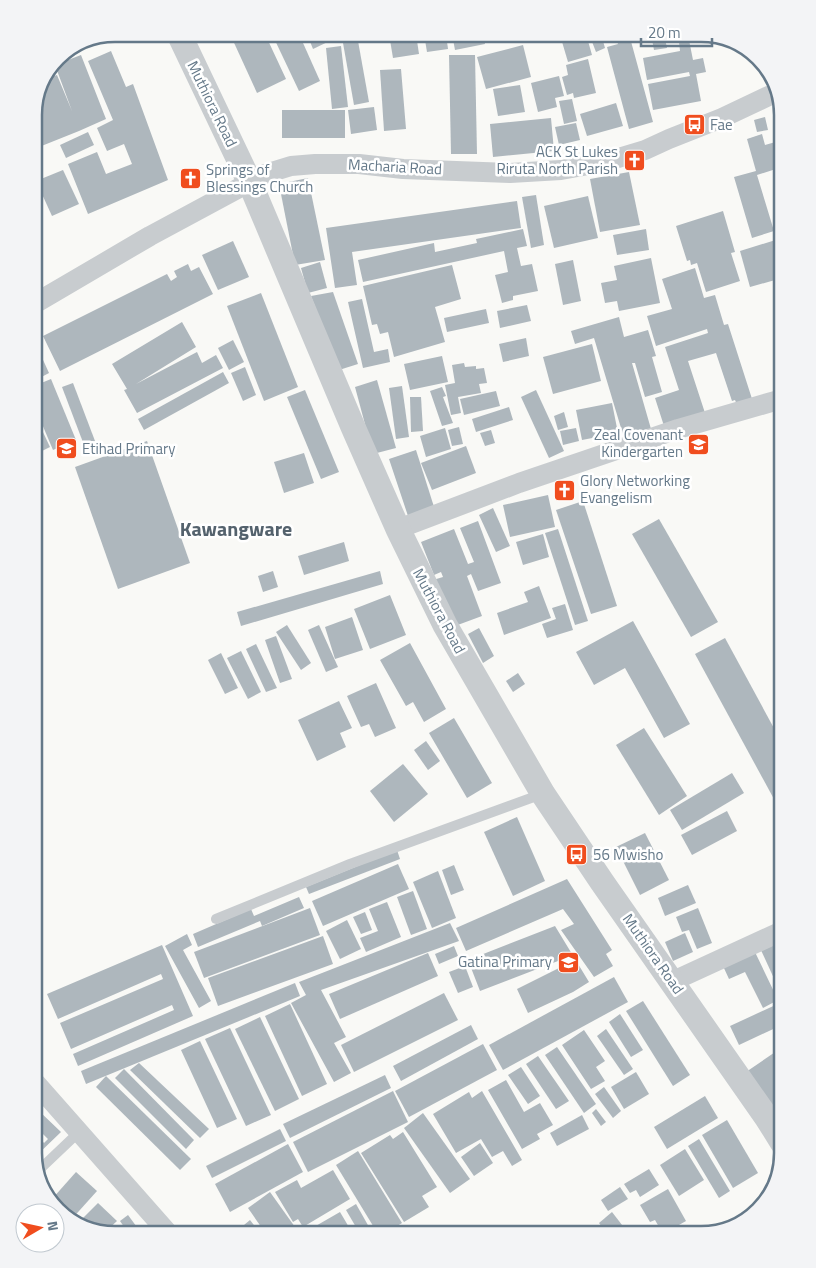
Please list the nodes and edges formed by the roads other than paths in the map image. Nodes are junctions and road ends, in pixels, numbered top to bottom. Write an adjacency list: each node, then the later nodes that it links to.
1 (183, 42): 3 (street, Muthiora Road)
2 (770, 95): 3 (street, Macharia Road)
3 (250, 183): 4 (street, Macharia Road); 6 (street, Muthiora Road)
4 (43, 299)
5 (774, 401): 6 (street)
6 (398, 529): 7 (street, Muthiora Road)
7 (543, 794): 8 (lane); 10 (street, Muthiora Road)
8 (216, 919)
9 (774, 935): 10 (street)
10 (671, 982): 12 (street, Muthiora Road)
11 (42, 1090): 13 (street)
12 (774, 1129)
13 (79, 1132): 14 (lane); 15 (street)
14 (44, 1165)
15 (161, 1225)

